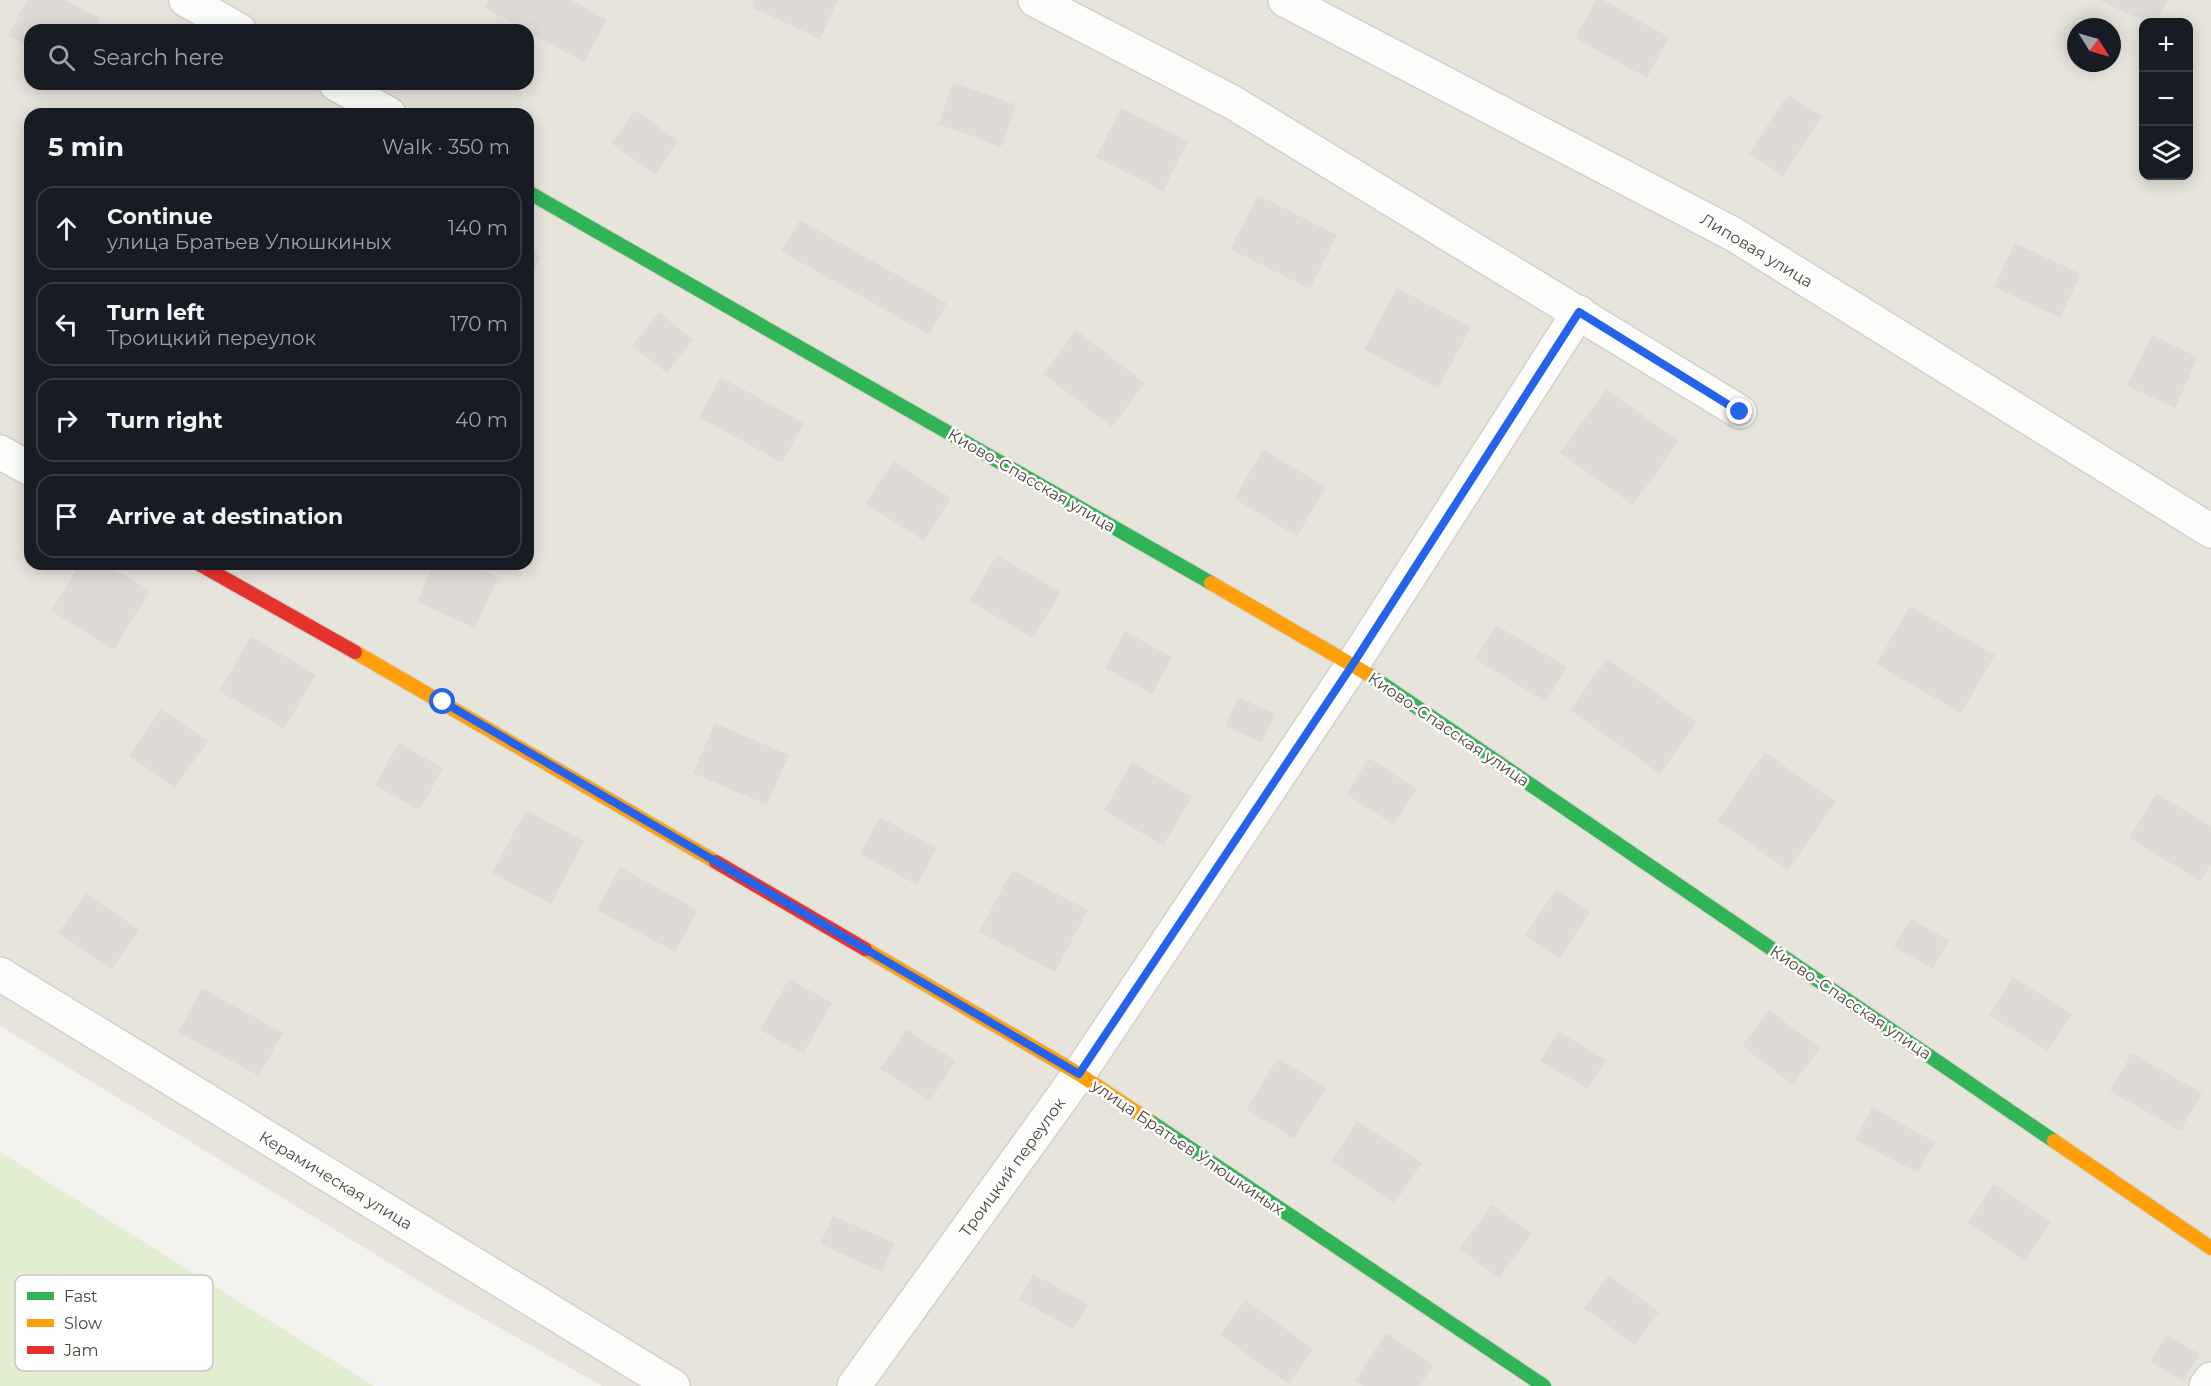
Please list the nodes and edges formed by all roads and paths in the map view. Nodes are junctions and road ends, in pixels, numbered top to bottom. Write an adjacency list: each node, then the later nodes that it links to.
1 (186, 0): 4 (street)
2 (1035, 0): 8 (street)
3 (1285, 0): 12 (street, Липовая улица)
4 (228, 24)
5 (347, 90): 6 (street)
6 (378, 108)
7 (534, 195): 14 (street, Киово-Спасская улица)
8 (1579, 312): 9 (street); 14 (street, Троицкий переулок)
9 (1740, 412)
10 (0, 452): 11 (street)
11 (24, 466)
12 (2211, 531)
13 (210, 570): 16 (street, улица Братьев Улюшкиных)
14 (1353, 664): 16 (street, Троицкий переулок); 17 (street, Киово-Спасская улица)
15 (0, 974): 19 (street, Керамическая улица)
16 (1079, 1074): 20 (street, Троицкий переулок); 21 (street, улица Братьев Улюшкиных)
17 (2211, 1248)
18 (2211, 1379): 22 (street)
19 (673, 1386)
20 (854, 1386)
21 (1544, 1386)
22 (2206, 1386)

